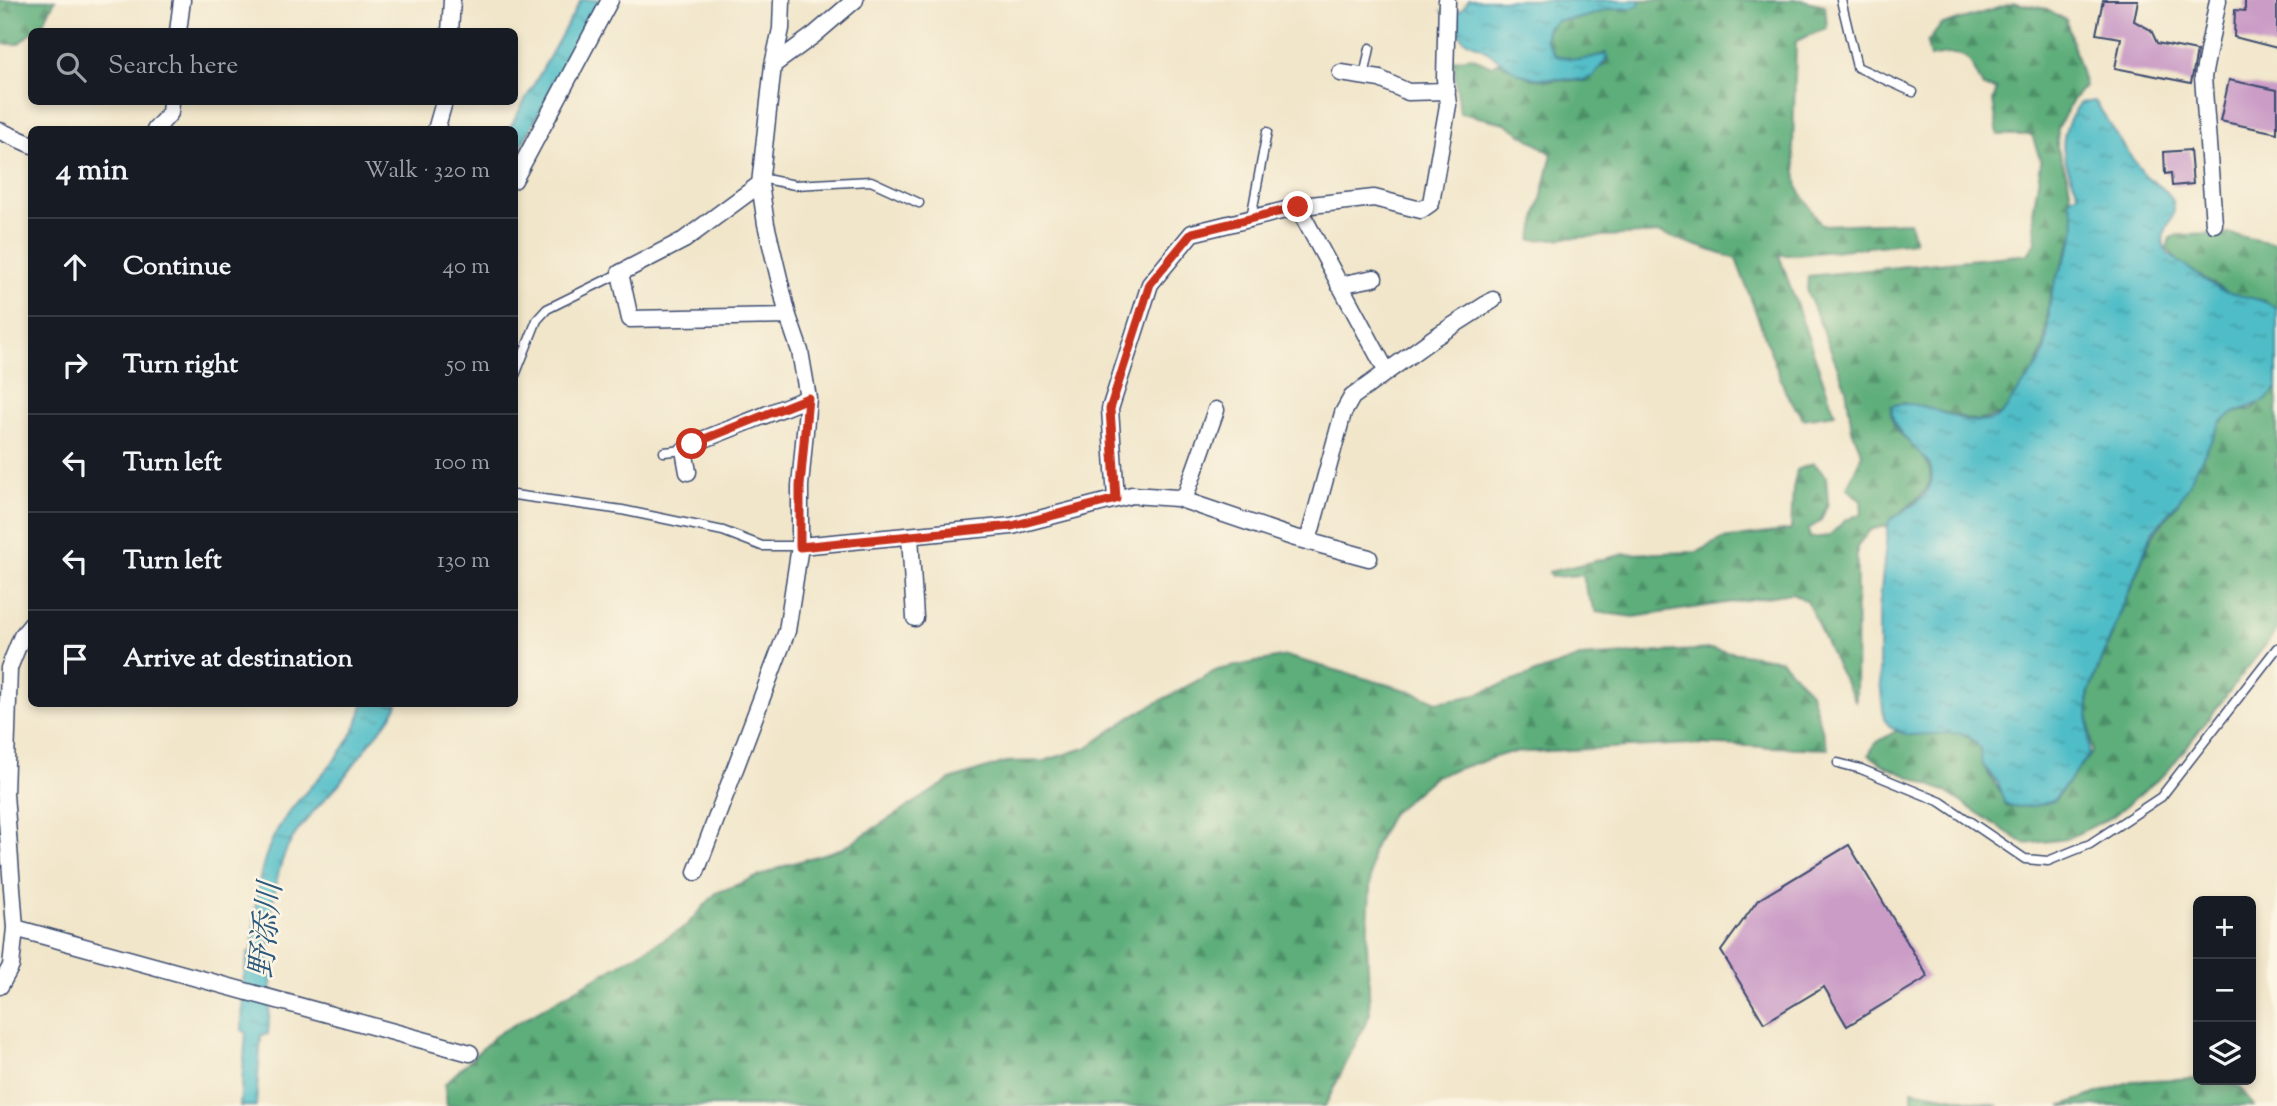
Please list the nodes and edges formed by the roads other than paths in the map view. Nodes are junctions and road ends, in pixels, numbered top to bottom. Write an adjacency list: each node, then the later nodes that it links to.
1 (182, 0): 9 (street)
2 (452, 0): 10 (street)
3 (610, 0): 24 (street)
4 (782, 0): 12 (street)
5 (855, 0): 12 (street)
6 (1447, 0): 15 (street)
7 (1841, 0): 16 (lane)
8 (2218, 0): 29 (street)
9 (178, 28)
10 (450, 28)
11 (1370, 48): 14 (lane)
12 (773, 65): 25 (street)
13 (1341, 73): 14 (street)
14 (1364, 77): 15 (street)
15 (1447, 91): 27 (street)
16 (1913, 92)
17 (171, 105): 19 (street)
18 (443, 105): 20 (street)
19 (159, 126)
20 (437, 126)
21 (0, 131): 23 (street)
22 (1267, 132): 28 (lane)
23 (28, 143)
24 (518, 172)
25 (761, 181): 26 (lane); 30 (street); 34 (street)
26 (919, 203)
27 (1298, 207): 28 (street); 32 (street)
28 (1251, 218): 43 (street)
29 (2214, 224)
30 (620, 273): 34 (street); 35 (lane)
31 (1374, 278): 32 (street)
32 (1339, 285): 36 (street)
33 (1493, 300): 36 (street)
34 (788, 316): 37 (street)
35 (518, 368)
36 (1387, 372): 46 (street)
37 (808, 398): 39 (street); 47 (street)
38 (1216, 410): 44 (street)
39 (684, 450): 40 (lane); 41 (street)
40 (664, 452)
41 (688, 472)
42 (518, 496): 47 (lane)
43 (1116, 499): 44 (street); 45 (street)
44 (1184, 500): 46 (street)
45 (910, 536): 47 (street); 49 (street)
46 (1308, 541): 48 (street)
47 (800, 547): 53 (street)
48 (1369, 558)
49 (915, 618)
50 (28, 629): 54 (street)
51 (2277, 648): 52 (lane)
52 (1838, 764)
53 (696, 872)
54 (15, 928): 55 (street); 56 (street)
55 (0, 986)
56 (470, 1053)

